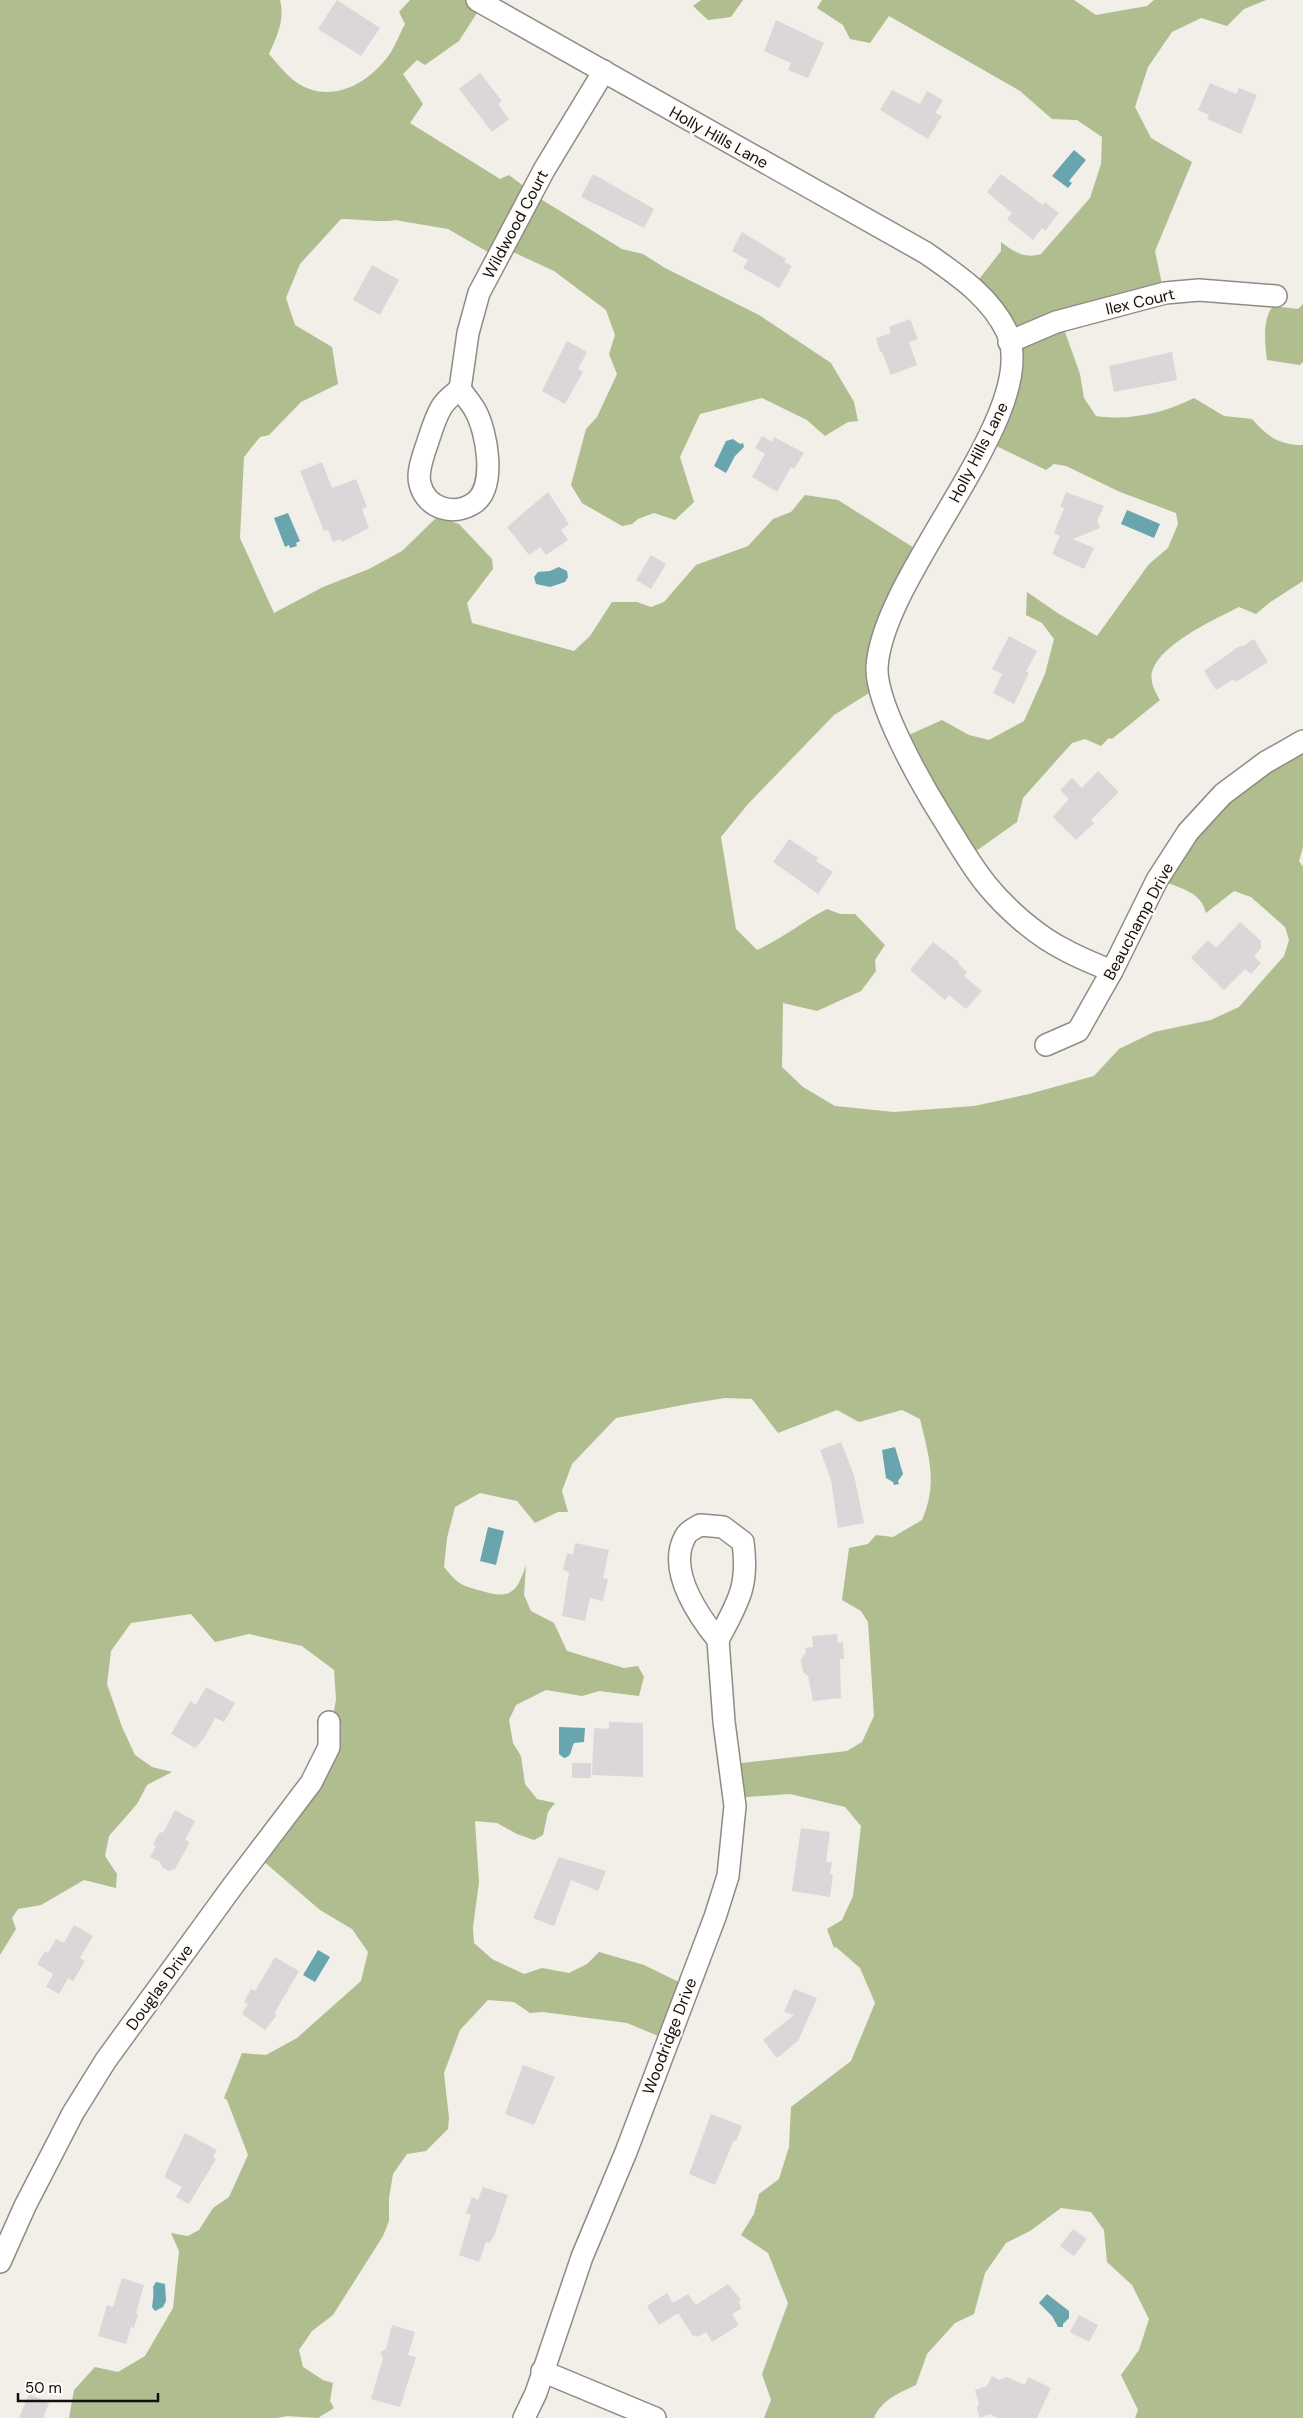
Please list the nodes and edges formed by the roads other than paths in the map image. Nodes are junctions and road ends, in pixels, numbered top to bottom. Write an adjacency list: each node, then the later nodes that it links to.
1 (476, 0): 2 (street, Holly Hills Lane)
2 (604, 71): 4 (street, Holly Hills Lane); 5 (street, Wildwood Court)
3 (1276, 296): 4 (street, Ilex Court)
4 (1009, 342): 7 (street, Holly Hills Lane)
5 (460, 389): 5 (street)
6 (1303, 741): 7 (street, Beauchamp Drive)
7 (1112, 971): 8 (street, Beauchamp Drive)
8 (1046, 1045)
9 (718, 1640): 9 (street); 12 (street, Woodridge Drive)
10 (329, 1722): 11 (street, Douglas Drive)
11 (0, 2262)
12 (542, 2370): 13 (street, Woodridge Drive); 14 (street)
13 (524, 2418)
14 (655, 2418)

